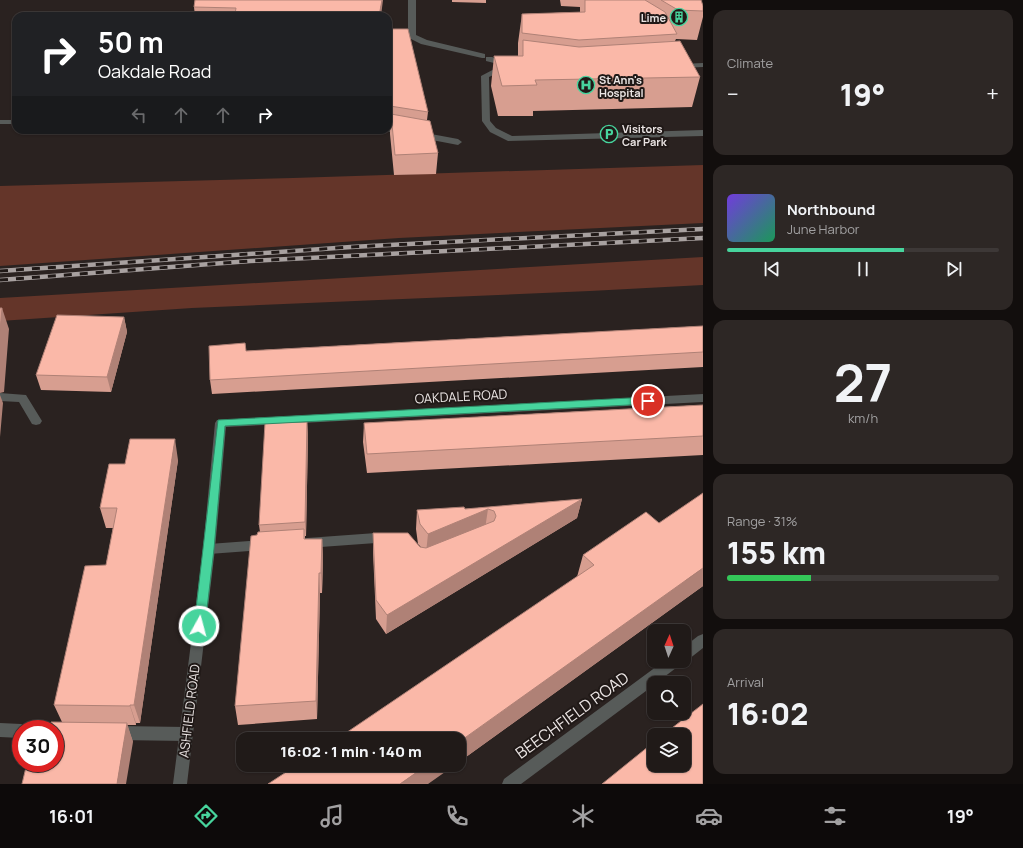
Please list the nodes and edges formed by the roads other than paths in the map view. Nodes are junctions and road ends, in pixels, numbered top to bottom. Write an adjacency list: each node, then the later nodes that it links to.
1 (412, 0): 3 (street)
2 (392, 31): 3 (street)
3 (412, 36): 9 (street)
4 (703, 65): 5 (street)
5 (675, 66)
6 (0, 122): 7 (street)
7 (12, 122)
8 (392, 130): 10 (street)
9 (703, 133)
10 (458, 142)
11 (0, 397): 13 (street)
12 (703, 398): 14 (street, OAKDALE ROAD)
13 (36, 421)
14 (221, 423): 18 (street, ASHFIELD ROAD)
15 (296, 543): 16 (street)
16 (403, 544)
17 (272, 545): 18 (street)
18 (209, 549): 25 (street, ASHFIELD ROAD)
19 (703, 640): 20 (street)
20 (691, 649)
21 (666, 668): 27 (street, BEECHFIELD ROAD)
22 (0, 730): 23 (street)
23 (12, 731)
24 (101, 733): 25 (street)
25 (186, 734): 26 (street, ASHFIELD ROAD)
26 (180, 784)
27 (509, 784)

